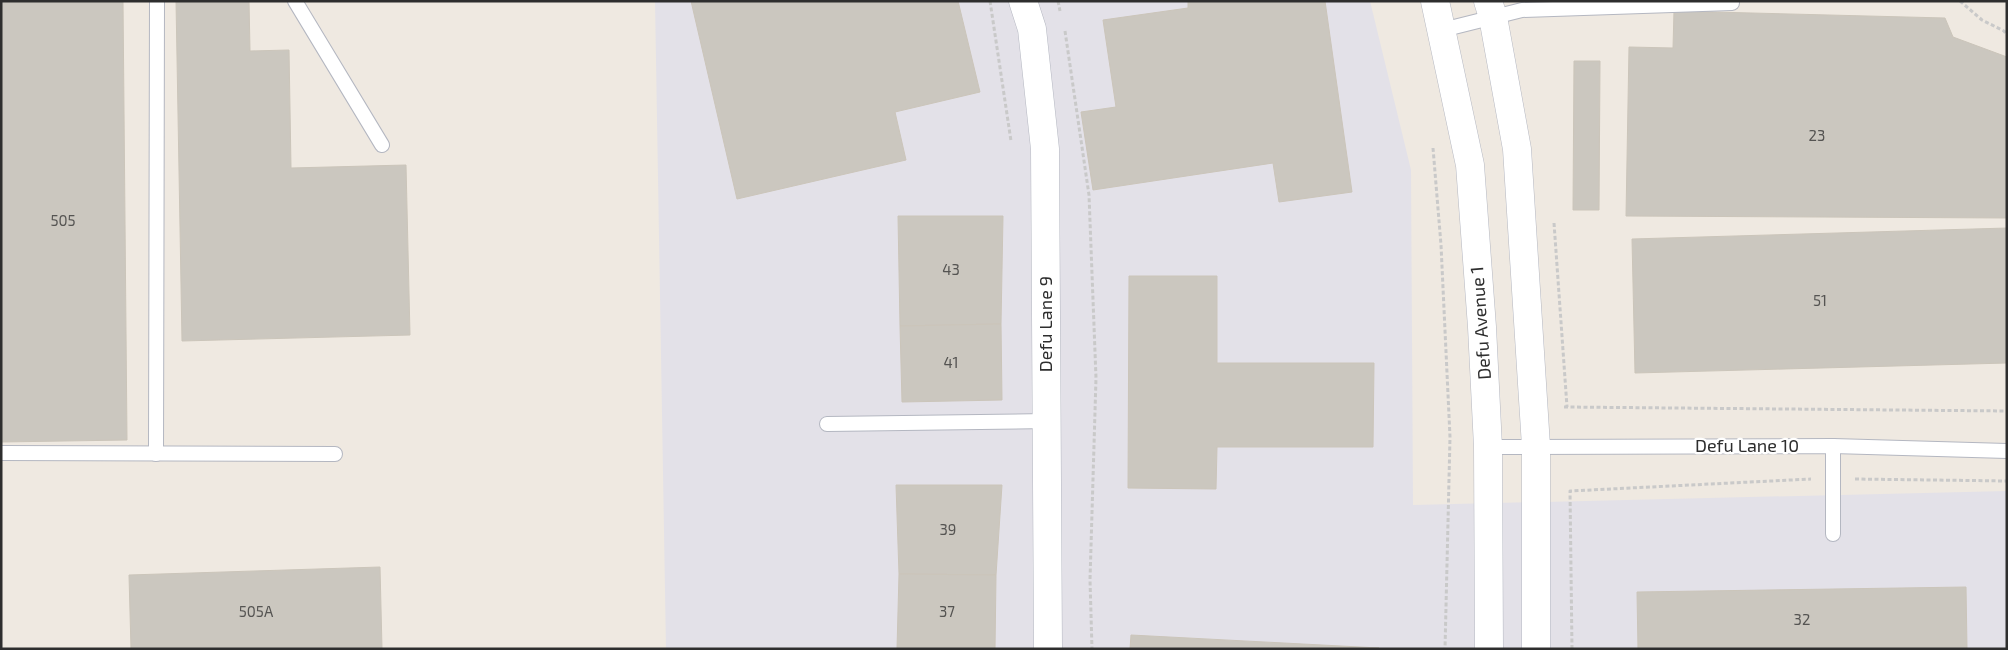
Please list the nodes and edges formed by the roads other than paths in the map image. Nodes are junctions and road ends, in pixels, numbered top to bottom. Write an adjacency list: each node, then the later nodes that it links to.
1 (157, 1): 16 (lane)
2 (295, 1): 8 (lane)
3 (1023, 1): 9 (main road, Defu Lane 9)
4 (1436, 1): 7 (main road, Defu Avenue 1)
5 (1732, 3): 6 (lane)
6 (1490, 9): 7 (lane); 11 (main road)
7 (1442, 30): 13 (main road, Defu Avenue 1)
8 (382, 145)
9 (1047, 421): 10 (lane); 19 (main road, Defu Lane 9)
10 (828, 424)
11 (1536, 446): 12 (lane, Defu Lane 10); 13 (lane, Defu Lane 10); 21 (main road)
12 (1833, 446): 14 (lane, Defu Lane 10); 18 (lane)
13 (1488, 447): 20 (main road, Defu Avenue 1)
14 (2007, 451)
15 (1, 453): 16 (lane)
16 (156, 454): 17 (lane)
17 (335, 454)
18 (1833, 534)
19 (1048, 649)
20 (1489, 649)
21 (1536, 649)

